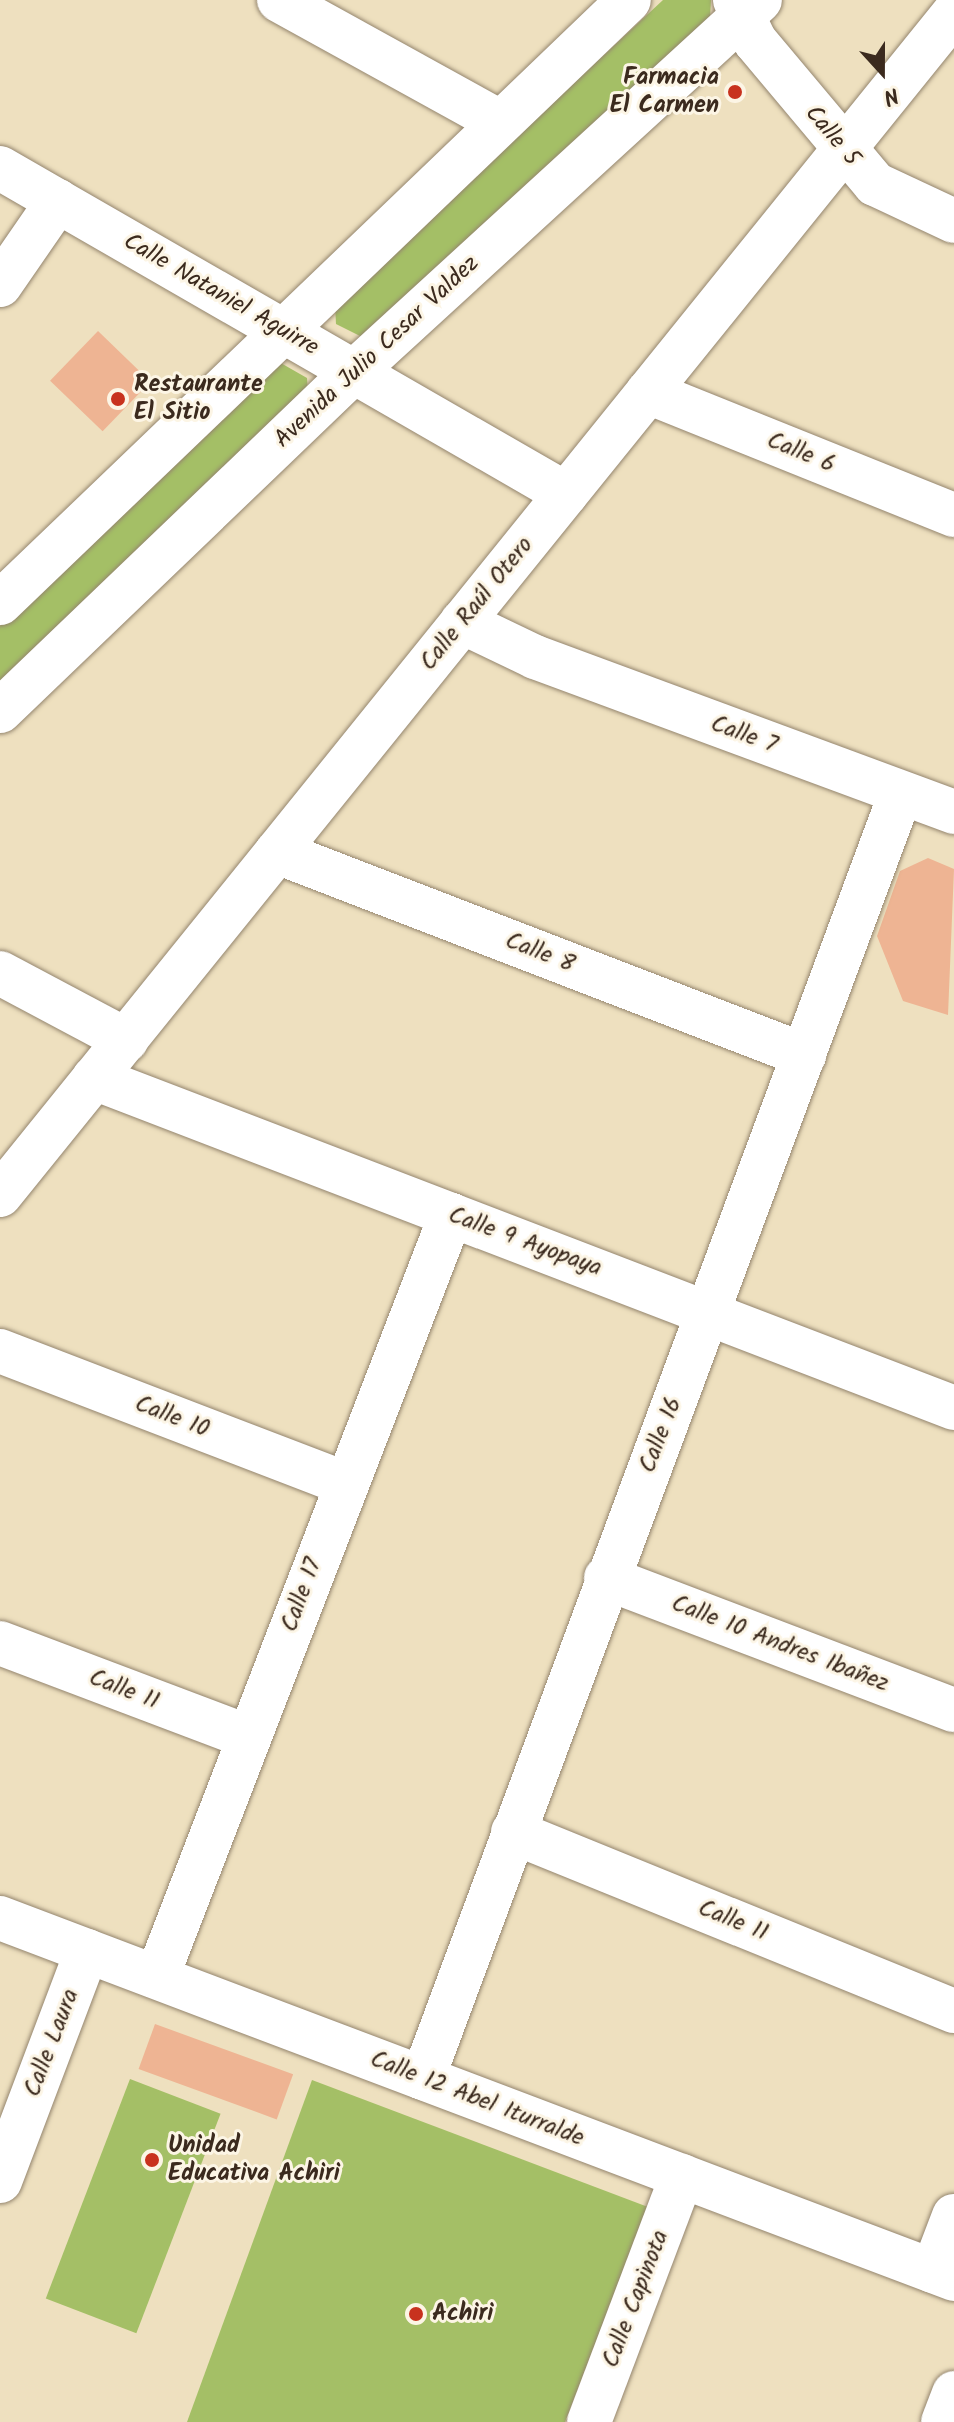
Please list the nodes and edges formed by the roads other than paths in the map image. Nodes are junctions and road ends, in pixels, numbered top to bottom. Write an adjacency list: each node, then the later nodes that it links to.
1 (279, 0): 5 (street)
2 (629, 0): 5 (street)
3 (746, 5): 6 (street, Calle 5); 12 (street, Avenida Julio Cesar Valdez)
4 (954, 13): 6 (street, Calle Raúl Otero)
5 (498, 121): 11 (street)
6 (843, 151): 9 (street, Calle 5); 13 (street, Calle Raúl Otero)
7 (0, 168): 8 (street, Calle Nataniel Aguirre)
8 (58, 201): 10 (street); 11 (street, Calle Nataniel Aguirre)
9 (954, 221)
10 (0, 285)
11 (280, 328): 12 (street, Calle Nataniel Aguirre); 16 (street)
12 (355, 371): 14 (street, Calle Nataniel Aguirre); 18 (street, Avenida Julio Cesar Valdez)
13 (648, 392): 14 (street, Calle Raúl Otero); 15 (street, Calle 6)
14 (566, 494): 17 (street, Calle Raúl Otero)
15 (954, 515)
16 (0, 603)
17 (462, 622): 19 (street, Calle 7); 21 (street, Calle Raúl Otero)
18 (0, 711)
19 (901, 793): 20 (street, Calle 7); 24 (street, Calle 16)
20 (954, 812)
21 (277, 852): 23 (street, Calle Raúl Otero); 24 (street, Calle 8)
22 (0, 973): 23 (street)
23 (126, 1040): 25 (street, Calle Raúl Otero)
24 (804, 1055): 28 (street, Calle 16)
25 (94, 1078): 26 (street, Calle Raúl Otero); 27 (street, Calle 9 Ayopaya)
26 (0, 1195)
27 (451, 1215): 28 (street, Calle 9 Ayopaya); 31 (street, Calle 17)
28 (709, 1310): 30 (street, Calle 9 Ayopaya); 32 (street, Calle 16)
29 (0, 1351): 31 (street, Calle 10)
30 (954, 1408)
31 (344, 1483): 35 (street, Calle 17)
32 (606, 1578): 34 (street, Calle 10 Andres Ibañez); 36 (street, Calle 16)
33 (0, 1643): 35 (street, Calle 11)
34 (954, 1710)
35 (249, 1737): 39 (street, Calle 17)
36 (513, 1832): 40 (street, Calle 11); 41 (street, Calle 16)
37 (0, 1918): 38 (street, Calle 12 Abel Iturralde)
38 (87, 1951): 39 (street, Calle 12 Abel Iturralde); 43 (street, Calle Laura)
39 (157, 1977): 41 (street, Calle 12 Abel Iturralde)
40 (954, 2011)
41 (423, 2078): 42 (street, Calle 12 Abel Iturralde)
42 (682, 2176): 45 (street, Calle 12 Abel Iturralde); 47 (street, Calle Capinota)
43 (0, 2181)
44 (954, 2216): 45 (street)
45 (944, 2275)
46 (954, 2393): 48 (street)
47 (589, 2422)
48 (943, 2422)

